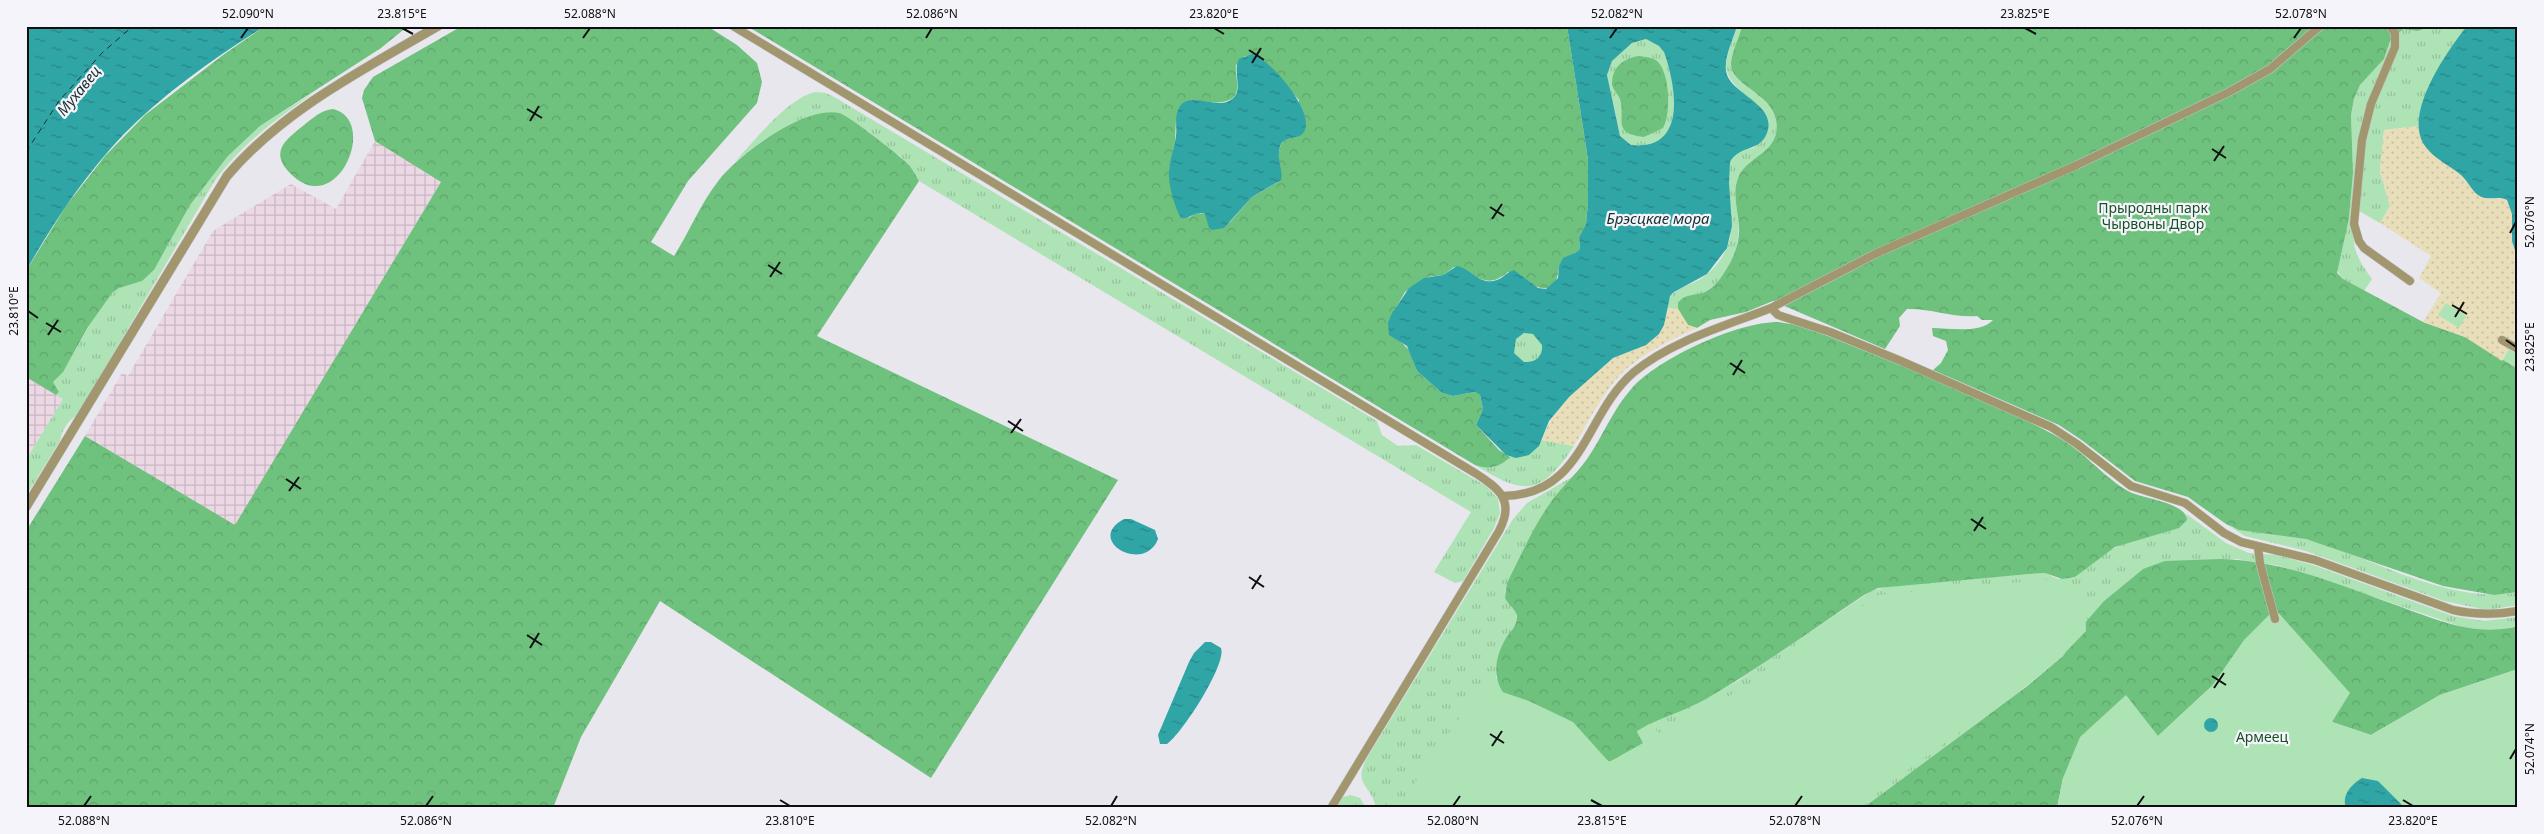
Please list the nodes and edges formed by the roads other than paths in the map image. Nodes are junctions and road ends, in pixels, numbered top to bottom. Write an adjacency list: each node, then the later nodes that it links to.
1 (438, 26): 10 (street)
2 (733, 26): 9 (street)
3 (2320, 26): 6 (street)
4 (2390, 26): 5 (street)
5 (2410, 281)
6 (1771, 308): 9 (street); 11 (street)
7 (2502, 340): 8 (street)
8 (2518, 349)
9 (1503, 496): 14 (street)
10 (26, 506)
11 (2258, 548): 12 (street); 13 (street)
12 (2518, 611)
13 (2275, 619)
14 (1332, 808)

